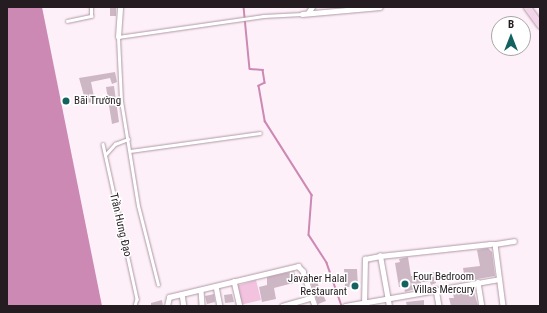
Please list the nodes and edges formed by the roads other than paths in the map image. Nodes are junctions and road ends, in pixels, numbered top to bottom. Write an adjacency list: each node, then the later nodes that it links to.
1 (91, 7): 8 (lane)
2 (120, 7): 10 (street)
3 (312, 7): 7 (street)
4 (380, 7): 7 (street)
5 (527, 7): 9 (main road)
6 (302, 14): 7 (street); 10 (lane)
7 (308, 14)
8 (66, 21)
9 (540, 25)
10 (118, 37): 12 (lane)
11 (260, 133): 14 (lane)
12 (128, 139): 14 (lane); 15 (lane)
13 (103, 144): 15 (lane, Trần Hưng Đạo)
14 (130, 152): 22 (lane)
15 (105, 155): 31 (lane, Trần Hưng Đạo)
16 (514, 241): 17 (street)
17 (495, 244): 18 (street); 19 (street)
18 (380, 256): 28 (street); 30 (street)
19 (499, 279): 21 (street); 44 (street)
20 (234, 281): 23 (street); 27 (street); 36 (street)
21 (478, 282): 25 (street); 43 (street)
22 (158, 285)
23 (216, 286): 24 (street); 35 (street)
24 (200, 290): 26 (street); 34 (street)
25 (436, 290): 28 (street); 42 (street)
26 (182, 294): 32 (street); 33 (street)
27 (310, 298): 29 (street); 39 (street)
28 (387, 298): 30 (street); 41 (street)
29 (304, 300): 37 (street); 38 (street)
30 (364, 304): 40 (street)
31 (135, 306)
32 (167, 306)
33 (184, 306)
34 (202, 306)
35 (220, 306)
36 (240, 306)
37 (282, 306)
38 (306, 306)
39 (315, 306)
40 (345, 306)
41 (389, 306)
42 (439, 306)
43 (482, 306)
44 (503, 306)

